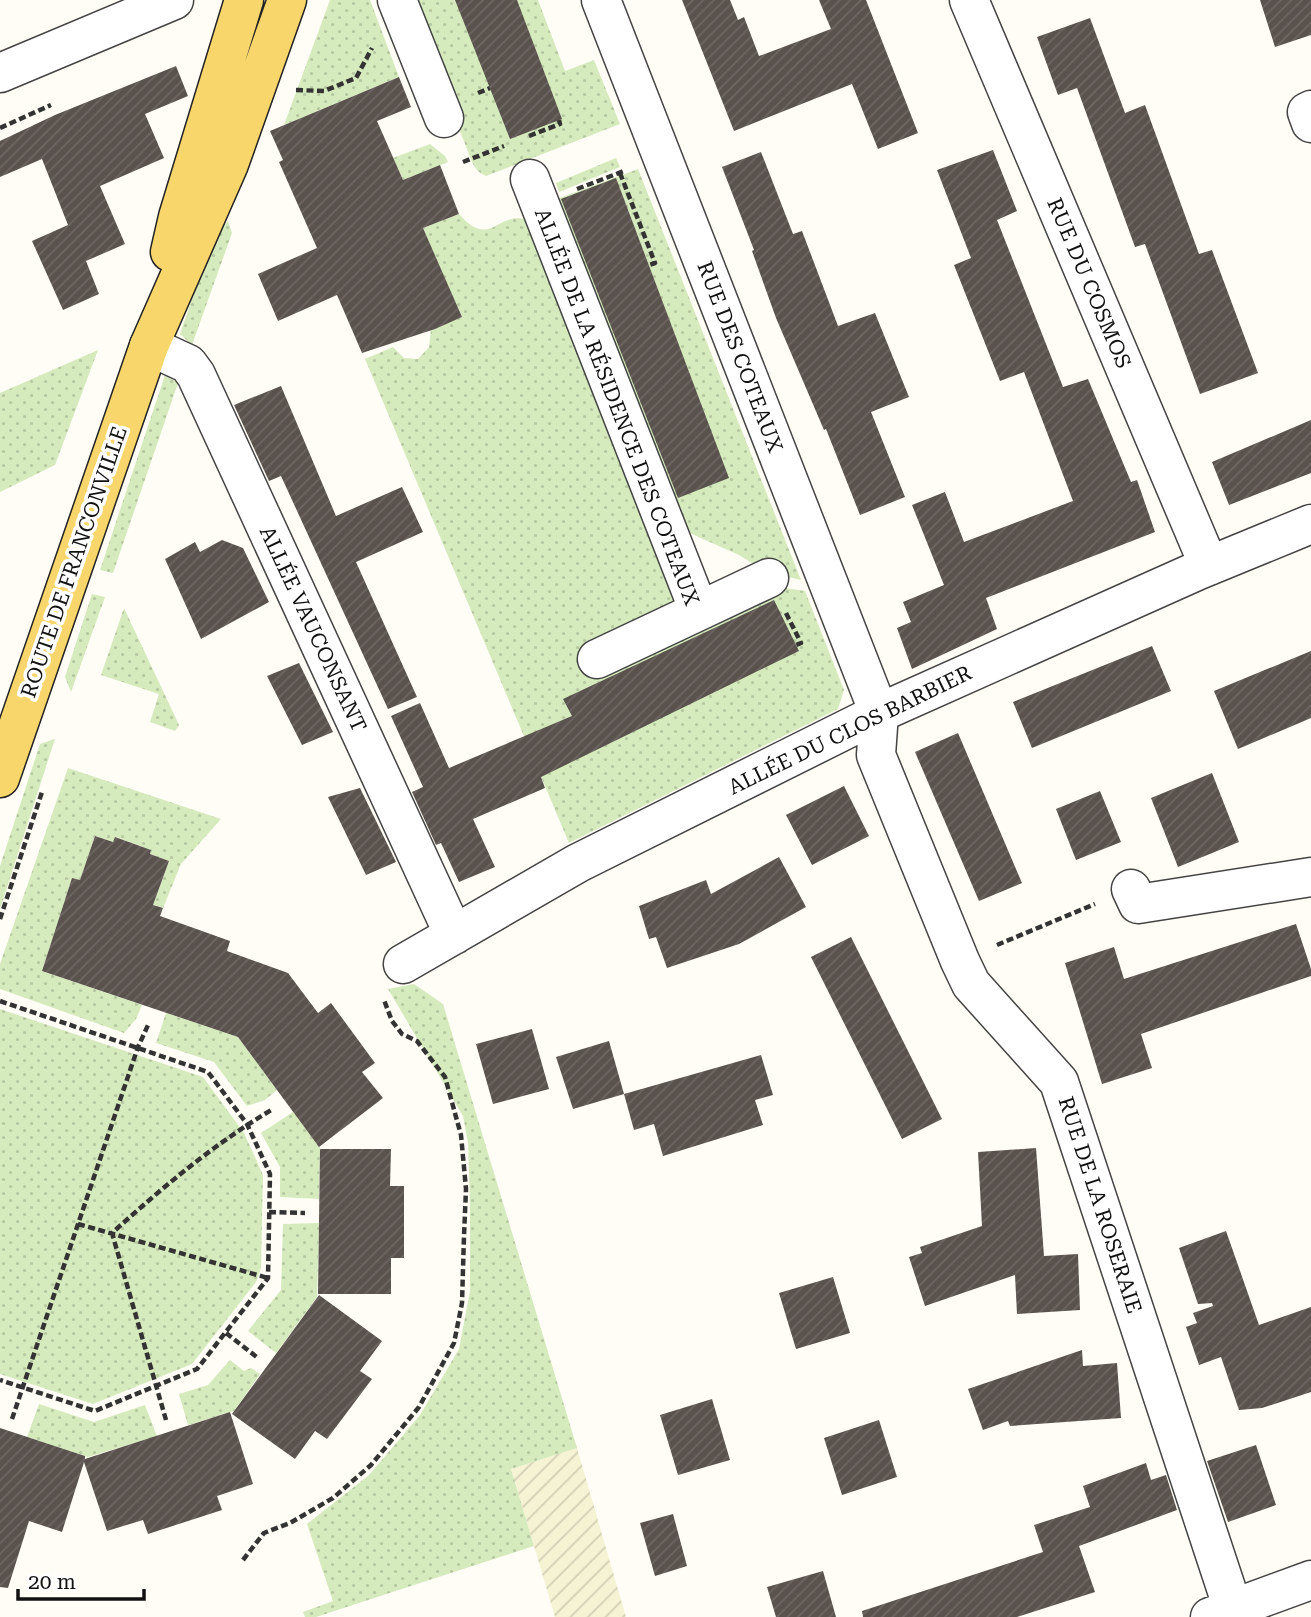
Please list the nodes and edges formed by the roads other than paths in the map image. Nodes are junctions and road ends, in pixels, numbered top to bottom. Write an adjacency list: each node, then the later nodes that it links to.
1 (174, 0): 6 (street)
2 (397, 0): 8 (street)
3 (601, 0): 17 (street, RUE DES COTEAUX)
4 (969, 0): 13 (street, RUE DU COSMOS)
5 (269, 5): 11 (main road, ROUTE DE FRANCONVILLE)
6 (0, 73)
7 (1311, 110): 9 (street)
8 (444, 118)
9 (1311, 123)
10 (535, 191): 15 (street, ALLÉE DE LA RÉSIDENCE DES COTEAUX)
11 (149, 346): 18 (main road, ROUTE DE FRANCONVILLE); 21 (street, ALLÉE VAUCONSANT)
12 (1311, 524): 13 (street, ALLÉE DU CLOS BARBIER)
13 (1209, 566): 17 (street, ALLÉE DU CLOS BARBIER)
14 (769, 578): 15 (street)
15 (699, 611): 16 (street, ALLÉE DE LA RÉSIDENCE DES COTEAUX)
16 (597, 659)
17 (879, 713): 21 (street, ALLÉE DU CLOS BARBIER); 24 (street, RUE DE LA ROSERAIE)
18 (0, 778)
19 (1311, 877): 20 (street)
20 (1132, 889)
21 (454, 935): 22 (street, ALLÉE DU CLOS BARBIER)
22 (392, 978)
23 (1311, 1580): 24 (street)
24 (1221, 1613)

